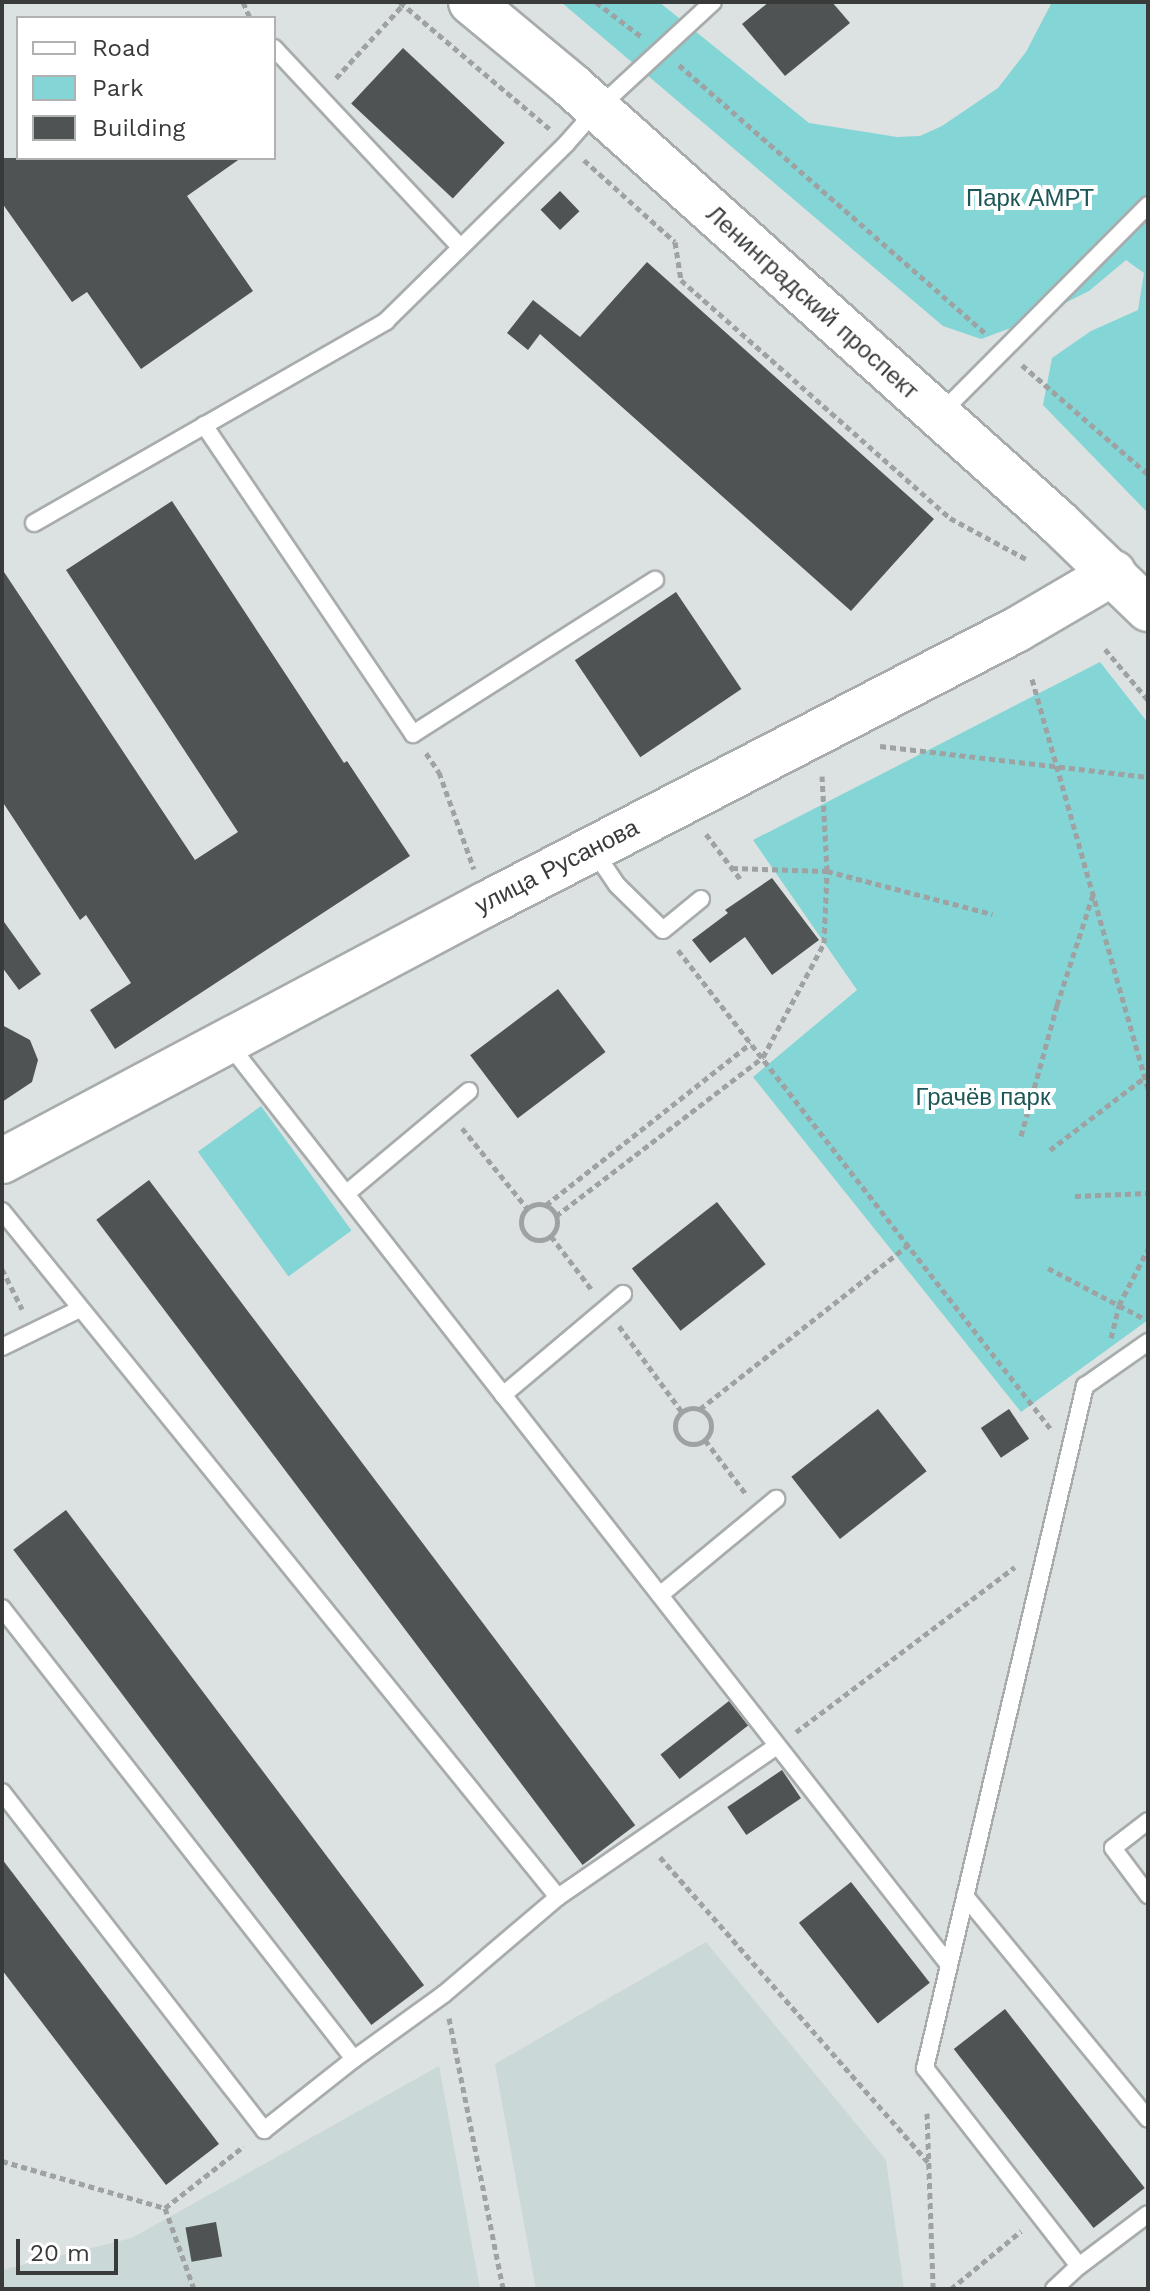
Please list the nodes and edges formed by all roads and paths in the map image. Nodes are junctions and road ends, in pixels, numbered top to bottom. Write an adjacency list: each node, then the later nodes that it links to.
1 (471, 2): 8 (street, Ленинградский проспект)
2 (596, 2): 6 (path)
3 (713, 2): 6 (lane)
4 (402, 3): 7 (path); 9 (path)
5 (276, 50): 7 (lane)
6 (662, 50): 8 (lane); 12 (path)
7 (319, 96): 11 (lane)
8 (596, 110): 9 (lane); 13 (street, Ленинградский проспект)
9 (566, 144): 11 (lane); 17 (path)
10 (1148, 205): 12 (lane)
11 (460, 247): 14 (lane)
12 (1004, 349): 13 (lane); 15 (path)
13 (938, 416): 18 (street, Ленинградский проспект)
14 (204, 425): 16 (lane); 24 (lane)
15 (1148, 474)
16 (34, 523)
17 (1026, 559)
18 (1113, 573): 20 (street, Ленинградский проспект); 30 (street, улица Русанова)
19 (655, 580): 24 (lane)
20 (1148, 609)
21 (1105, 649): 23 (path)
22 (1032, 679): 26 (path)
23 (1148, 700)
24 (413, 734): 36 (path)
25 (880, 746): 26 (path)
26 (1058, 767): 28 (path); 34 (path)
27 (822, 776): 32 (path)
28 (1148, 777)
29 (706, 833): 31 (path)
30 (592, 849): 36 (street, улица Русанова); 38 (lane)
31 (732, 868): 32 (path); 33 (path)
32 (827, 871): 37 (path); 41 (path)
33 (741, 880)
34 (1094, 893): 42 (path); 46 (path)
35 (701, 899): 38 (lane)
36 (486, 904): 39 (street, улица Русанова)
37 (992, 914)
38 (663, 930): 40 (path)
39 (226, 1040): 48 (street, улица Русанова); 49 (lane)
40 (751, 1043): 41 (path); 52 (path)
41 (763, 1057): 55 (path); 56 (path)
42 (1144, 1078): 43 (path); 47 (path)
43 (1148, 1090)
44 (469, 1091): 45 (lane)
45 (446, 1110): 49 (lane); 53 (path)
46 (1021, 1136)
47 (1050, 1150)
48 (2, 1161)
49 (347, 1193): 68 (lane)
50 (1148, 1193): 51 (path)
51 (1075, 1196)
52 (546, 1205): 53 (path); 55 (path)
53 (527, 1208): 55 (path)
54 (2, 1211): 62 (lane)
55 (556, 1216)
56 (910, 1244): 69 (path); 71 (path)
57 (1148, 1249): 61 (path)
58 (1048, 1268): 61 (path)
59 (2, 1269): 64 (path)
60 (623, 1294): 68 (lane)
61 (1119, 1305): 63 (path); 67 (path)
62 (80, 1309): 64 (lane); 83 (lane)
63 (1148, 1321)
64 (34, 1331): 66 (lane)
65 (1148, 1342): 67 (lane)
66 (2, 1347)
67 (1102, 1374): 71 (lane)
68 (503, 1395): 75 (lane)
69 (700, 1409): 70 (path); 70 (path)
70 (705, 1440): 73 (path)
71 (1069, 1452): 74 (lane)
72 (776, 1499): 73 (lane)
73 (760, 1512): 75 (lane)
74 (1048, 1543): 77 (path); 82 (lane)
75 (660, 1595): 77 (lane)
76 (2, 1608): 86 (lane)
77 (777, 1746): 80 (lane); 84 (lane)
78 (2, 1792): 89 (lane)
79 (1148, 1821): 81 (lane)
80 (644, 1838): 83 (lane); 91 (path)
81 (1148, 1895)
82 (965, 1896): 84 (lane); 88 (lane)
83 (558, 1897): 85 (lane)
84 (949, 1965): 87 (lane)
85 (444, 1994): 86 (lane); 97 (path)
86 (354, 2059): 89 (lane)
87 (925, 2068): 91 (path); 94 (lane)
88 (1148, 2119)
89 (264, 2130): 92 (path)
90 (2, 2161): 92 (path)
91 (928, 2162): 98 (path)
92 (165, 2208): 96 (path)
93 (1148, 2214): 95 (lane)
94 (1040, 2216): 95 (lane); 99 (path)
95 (1079, 2266): 100 (lane)
96 (194, 2289)
97 (503, 2289)
98 (933, 2289)
99 (951, 2289)
100 (1054, 2289)

